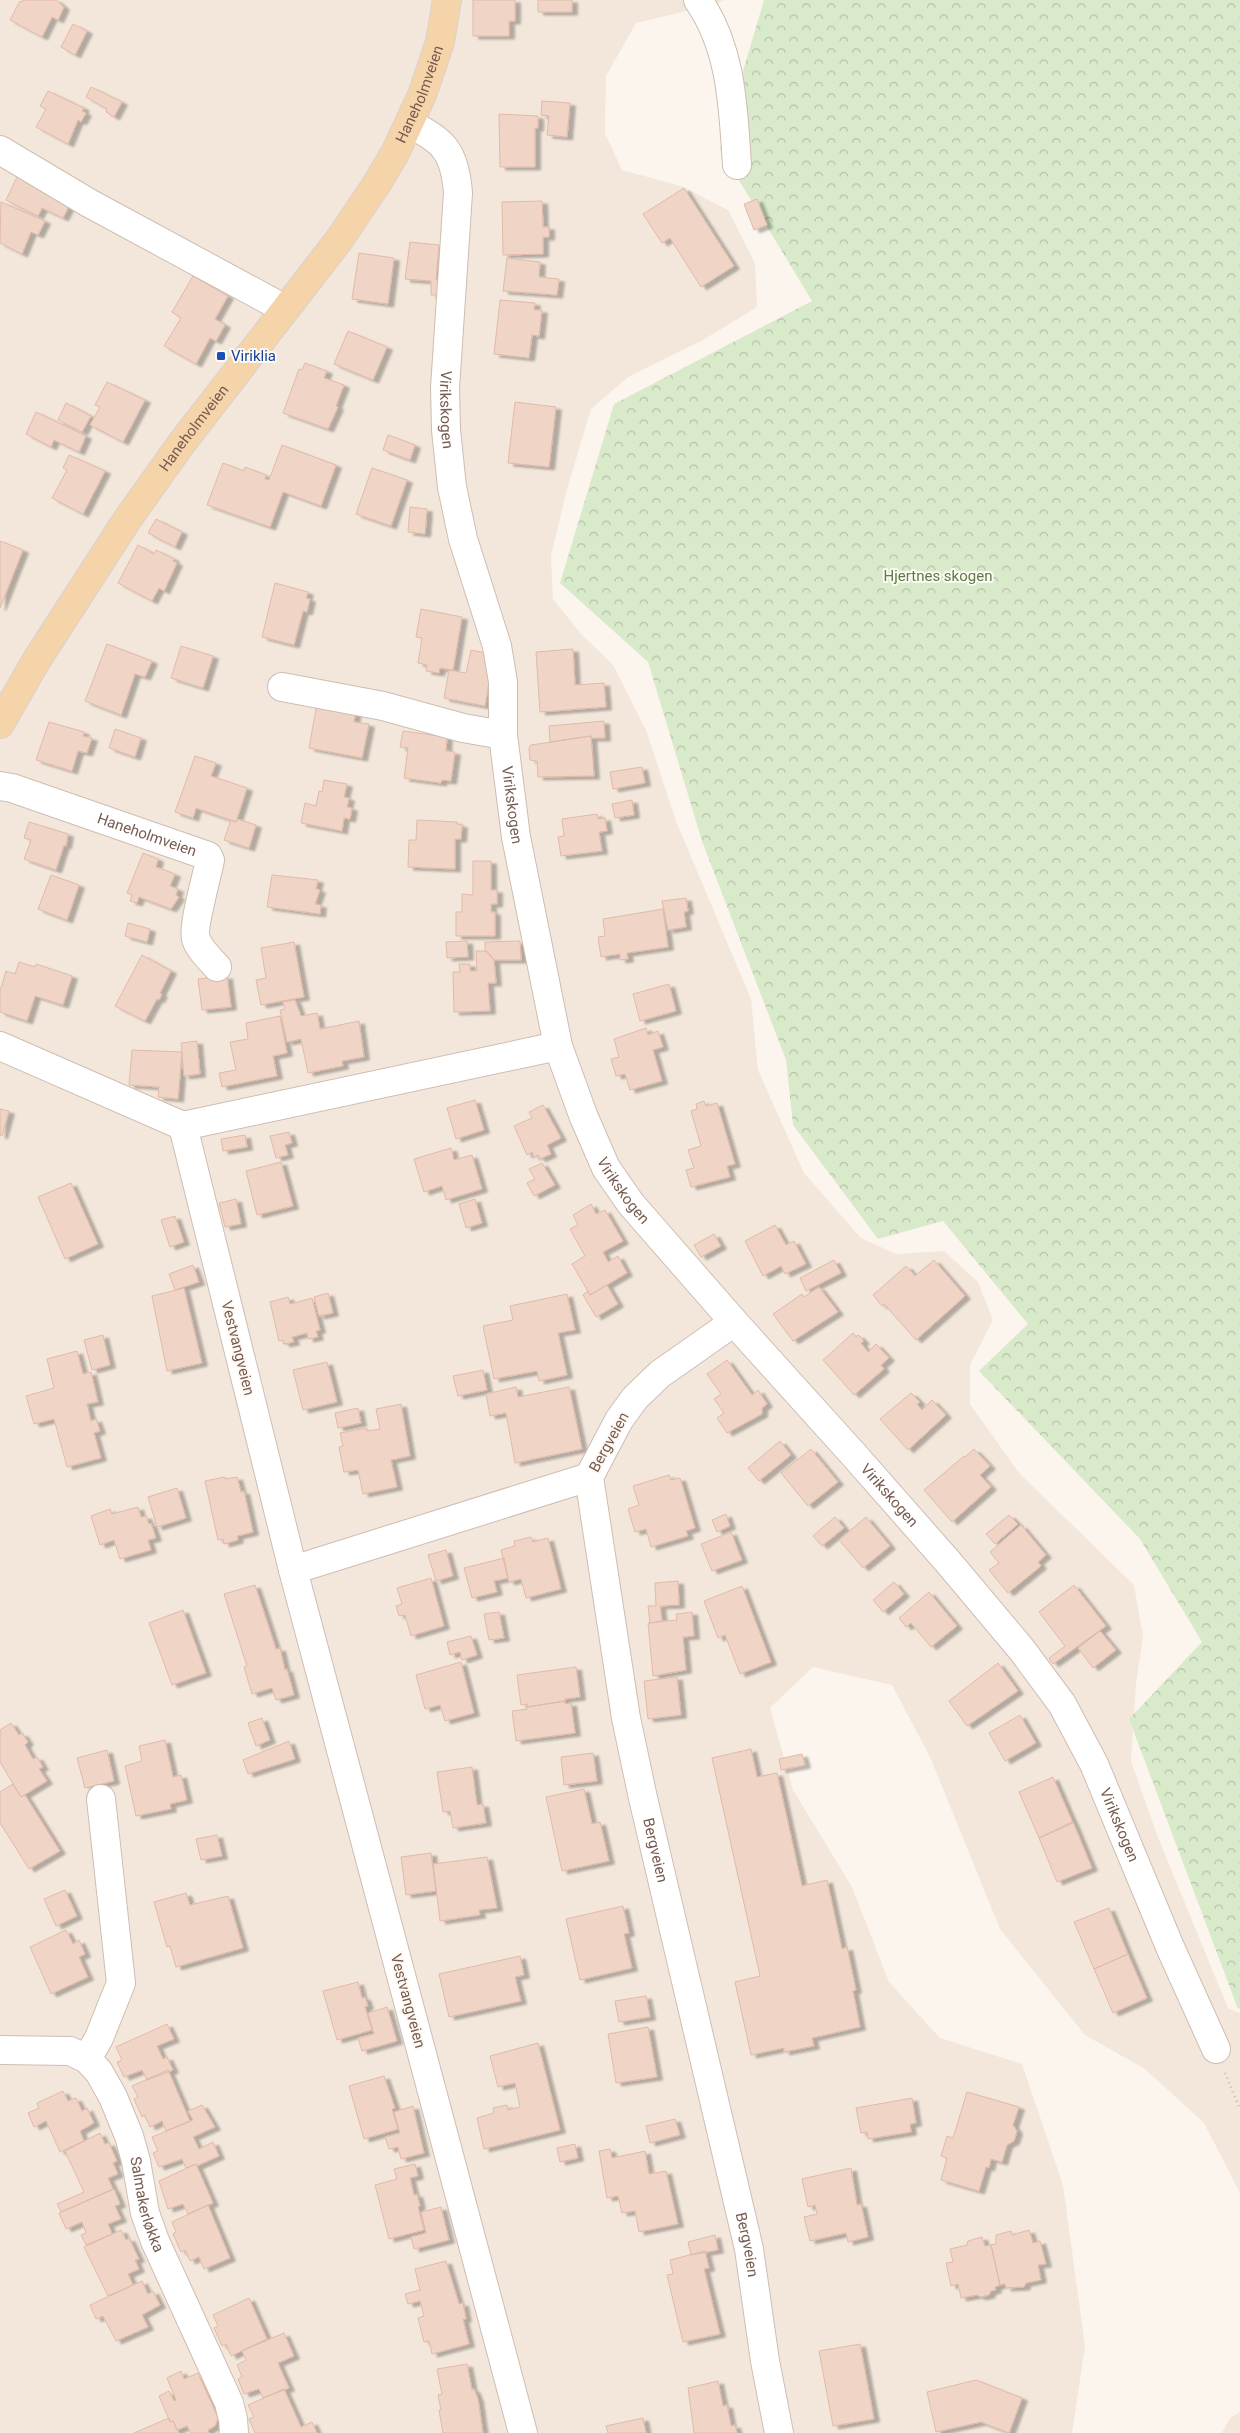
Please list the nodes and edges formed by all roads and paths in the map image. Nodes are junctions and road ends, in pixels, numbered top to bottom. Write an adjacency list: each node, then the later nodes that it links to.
1 (447, 0): 3 (main road, Haneholmveien)
2 (698, 0): 5 (street)
3 (409, 124): 6 (main road, Haneholmveien); 9 (street, Virikskogen)
4 (0, 150): 6 (street)
5 (737, 165)
6 (285, 309): 8 (main road, Haneholmveien)
7 (282, 687): 9 (street)
8 (0, 724)
9 (503, 735): 13 (street, Virikskogen)
10 (0, 786): 11 (street, Haneholmveien)
11 (216, 968)
12 (0, 1046): 14 (street)
13 (558, 1046): 14 (street); 15 (street, Virikskogen)
14 (183, 1126): 17 (street, Vestvangveien)
15 (734, 1322): 16 (street, Bergveien); 19 (street, Virikskogen)
16 (589, 1477): 17 (street); 25 (street, Bergveien)
17 (293, 1570): 24 (street, Vestvangveien)
18 (101, 1800): 21 (street)
19 (1216, 2049): 22 (path)
20 (0, 2050): 21 (street)
21 (88, 2060): 23 (street, Salmakerløkka)
22 (1240, 2109)
23 (234, 2433)
24 (523, 2433)
25 (779, 2433)

